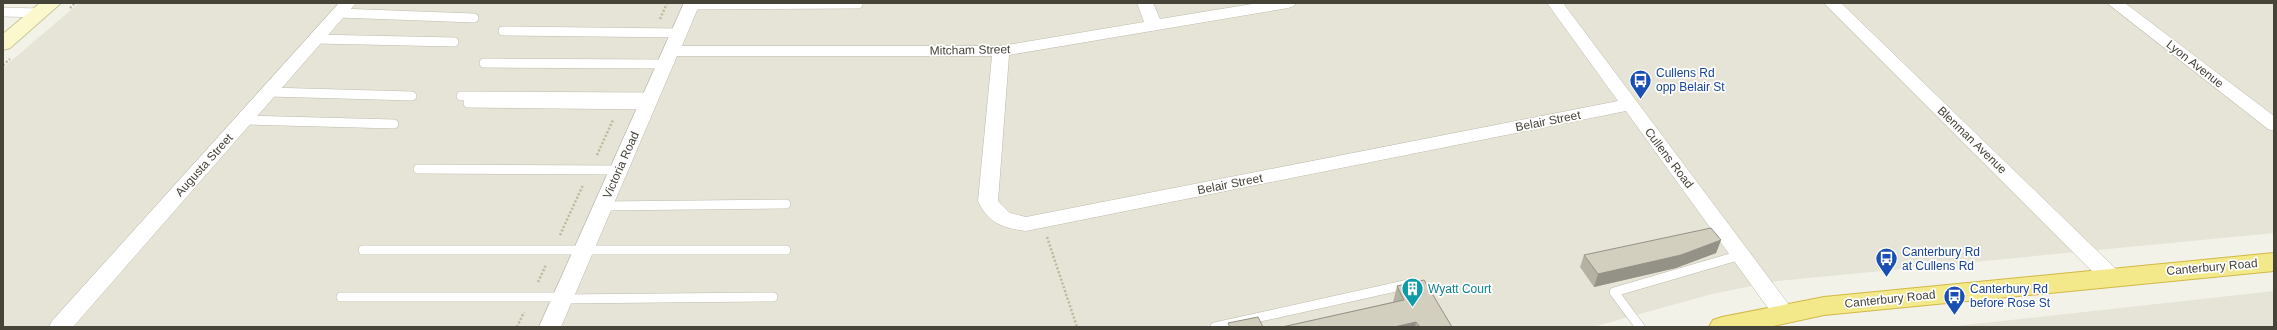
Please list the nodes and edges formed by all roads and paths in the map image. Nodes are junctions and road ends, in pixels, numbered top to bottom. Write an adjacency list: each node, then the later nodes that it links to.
1 (1145, 3): 12 (street)
2 (1288, 3): 12 (street, Mitcham Street)
3 (1555, 3): 26 (street, Cullens Road)
4 (1832, 3): 40 (street, Blenman Avenue)
5 (2115, 3): 29 (street, Lyon Avenue)
6 (692, 4): 7 (lane); 14 (street, Victoria Road)
7 (858, 4)
8 (46, 8): 10 (lane); 17 (main road)
9 (343, 8): 11 (lane); 15 (street, Augusta Street)
10 (3, 12)
11 (474, 18)
12 (1154, 26): 18 (street, Mitcham Street)
13 (503, 31): 14 (lane)
14 (679, 32): 19 (street, Victoria Road)
15 (316, 39): 16 (lane); 21 (street, Augusta Street)
16 (454, 42)
17 (3, 44)
18 (1001, 51): 19 (street, Mitcham Street); 34 (street, Belair Street)
19 (669, 57): 20 (lane); 24 (street, Victoria Road)
20 (484, 63)
21 (269, 92): 22 (lane); 27 (street, Augusta Street)
22 (412, 96)
23 (461, 96): 24 (lane)
24 (649, 101): 25 (lane); 31 (street, Victoria Road)
25 (468, 103)
26 (1629, 105): 34 (street, Belair Street); 38 (street, Cullens Road)
27 (244, 120): 28 (lane); 46 (street, Augusta Street)
28 (394, 124)
29 (2274, 125)
30 (418, 169): 31 (lane)
31 (619, 170): 33 (street, Victoria Road)
32 (786, 204): 33 (lane)
33 (603, 206): 37 (street, Victoria Road)
34 (1042, 222): 48 (path)
35 (363, 250): 37 (lane)
36 (786, 250): 37 (lane)
37 (584, 251): 44 (street, Victoria Road)
38 (1741, 255): 45 (street, Cullens Road); 50 (lane)
39 (2274, 262): 40 (highway, Canterbury Road)
40 (2111, 277): 45 (highway, Canterbury Road)
41 (1413, 283): 49 (lane)
42 (341, 297): 44 (lane)
43 (773, 297): 44 (lane)
44 (563, 298): 47 (street, Victoria Road)
45 (1772, 319): 51 (highway, Canterbury Road)
46 (60, 327)
47 (550, 327)
48 (1077, 327)
49 (1215, 327)
50 (1640, 327)
51 (1722, 327)

